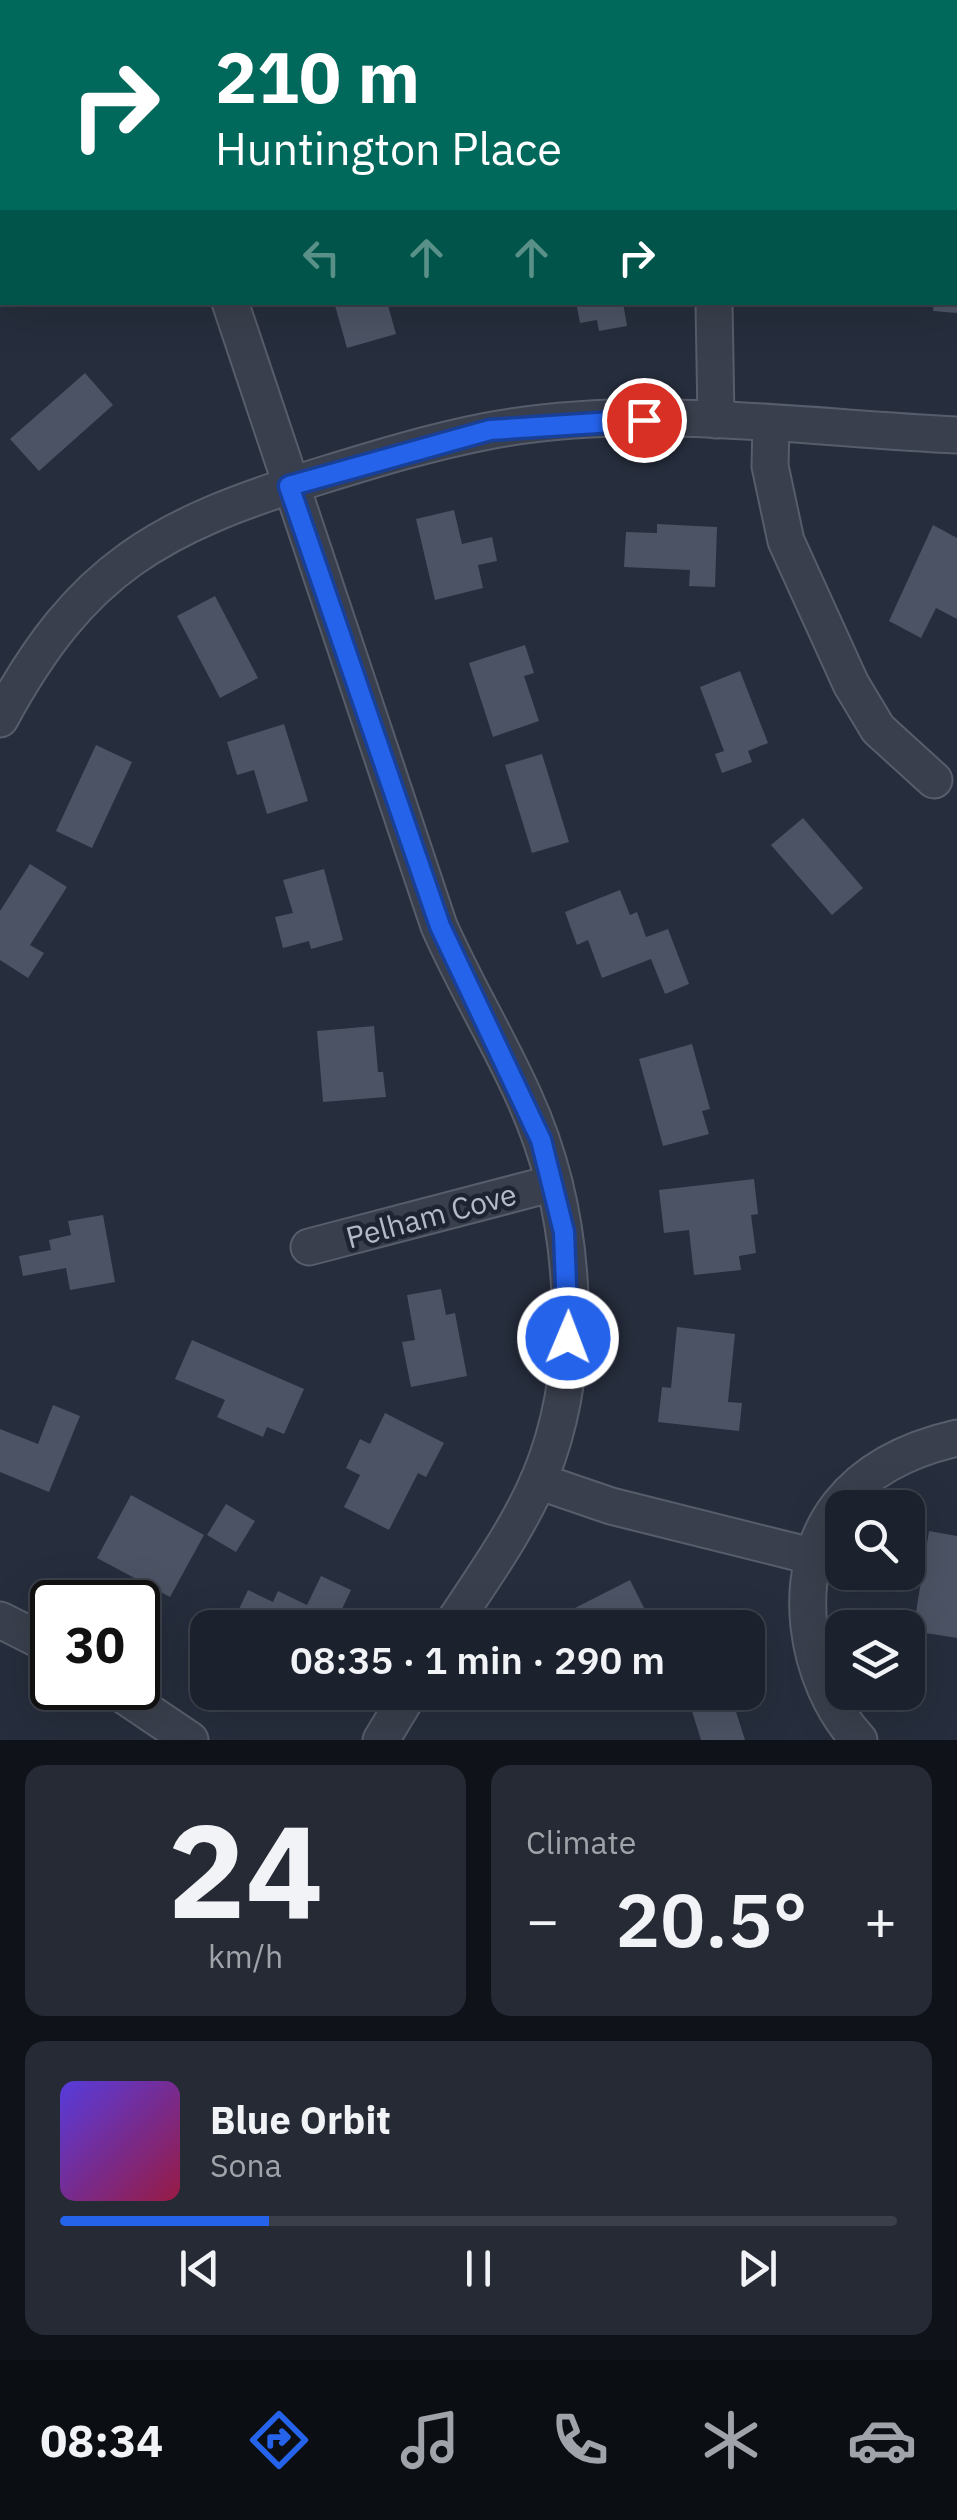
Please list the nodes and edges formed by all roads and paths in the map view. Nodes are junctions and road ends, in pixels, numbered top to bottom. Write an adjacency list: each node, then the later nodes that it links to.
1 (231, 305): 6 (street)
2 (714, 305): 3 (street)
3 (716, 420): 4 (street); 6 (street)
4 (771, 424): 5 (street); 8 (street)
5 (957, 435)
6 (289, 486): 7 (street); 9 (street)
7 (0, 719)
8 (934, 780)
9 (554, 1183): 10 (street, Pelham Cove); 12 (street)
10 (308, 1247)
11 (957, 1438): 13 (street)
12 (538, 1481): 13 (street); 14 (street)
13 (815, 1557): 21 (street)
14 (461, 1610)
15 (0, 1620): 16 (street)
16 (30, 1635)
17 (145, 1710): 19 (street)
18 (399, 1710): 20 (street)
19 (190, 1740)
20 (381, 1740)
21 (859, 1740)

